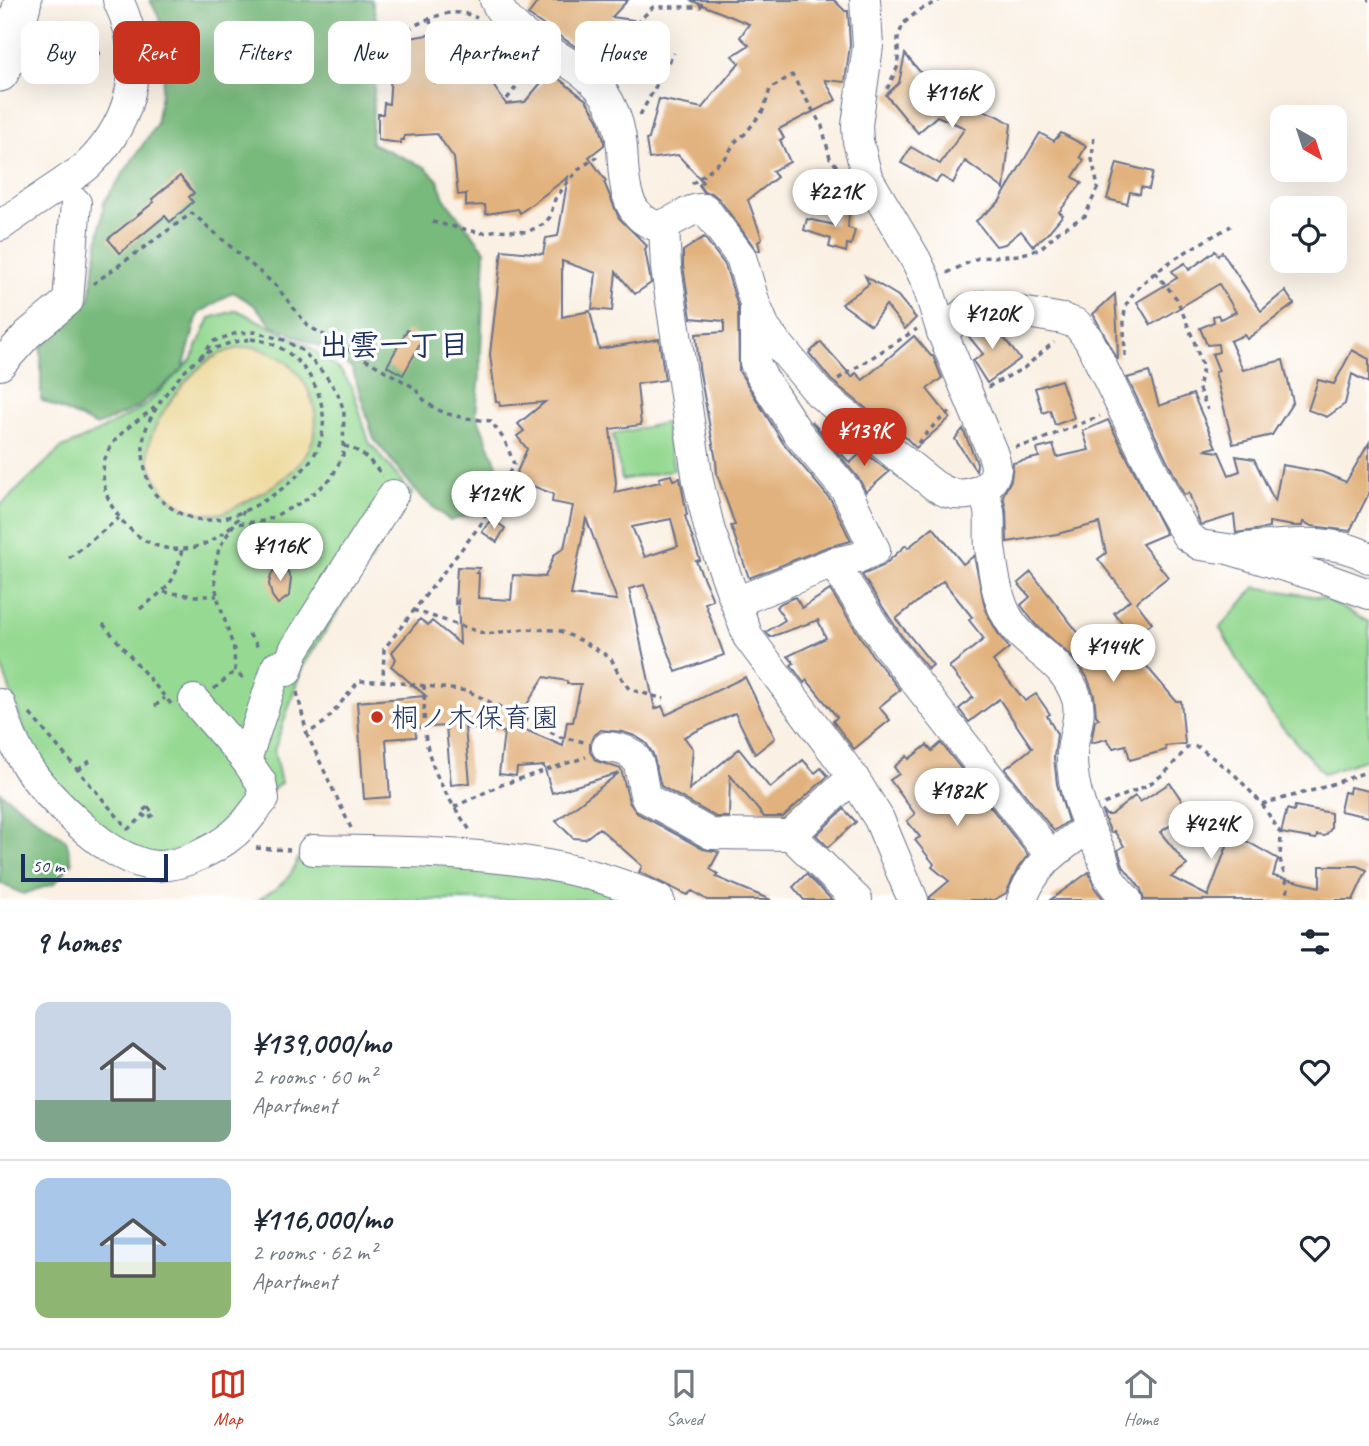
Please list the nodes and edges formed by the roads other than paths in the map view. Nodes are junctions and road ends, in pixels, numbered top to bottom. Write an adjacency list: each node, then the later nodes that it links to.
1 (23, 0): 5 (main road)
2 (118, 0): 8 (street)
3 (865, 0): 10 (street)
4 (490, 11): 7 (street)
5 (0, 72)
6 (76, 203): 11 (street)
7 (664, 225): 9 (street); 18 (street)
8 (0, 226)
9 (755, 304): 13 (street); 16 (street)
10 (940, 325): 13 (street); 14 (street)
11 (0, 365)
12 (388, 485): 22 (street)
13 (982, 490): 24 (street)
14 (1228, 549): 15 (street); 17 (street)
15 (1369, 558)
16 (833, 562): 18 (street); 27 (street)
17 (1369, 594)
18 (736, 602): 23 (street)
19 (189, 697): 22 (street)
20 (12, 706): 22 (street)
21 (607, 747): 25 (street)
22 (246, 760)
23 (853, 777): 25 (street); 30 (street)
24 (1085, 820): 27 (street); 32 (street)
25 (791, 835): 29 (street)
26 (313, 850): 28 (street)
27 (1050, 855): 31 (street)
28 (659, 900)
29 (857, 900)
30 (913, 900)
31 (1022, 900)
32 (1127, 900)

